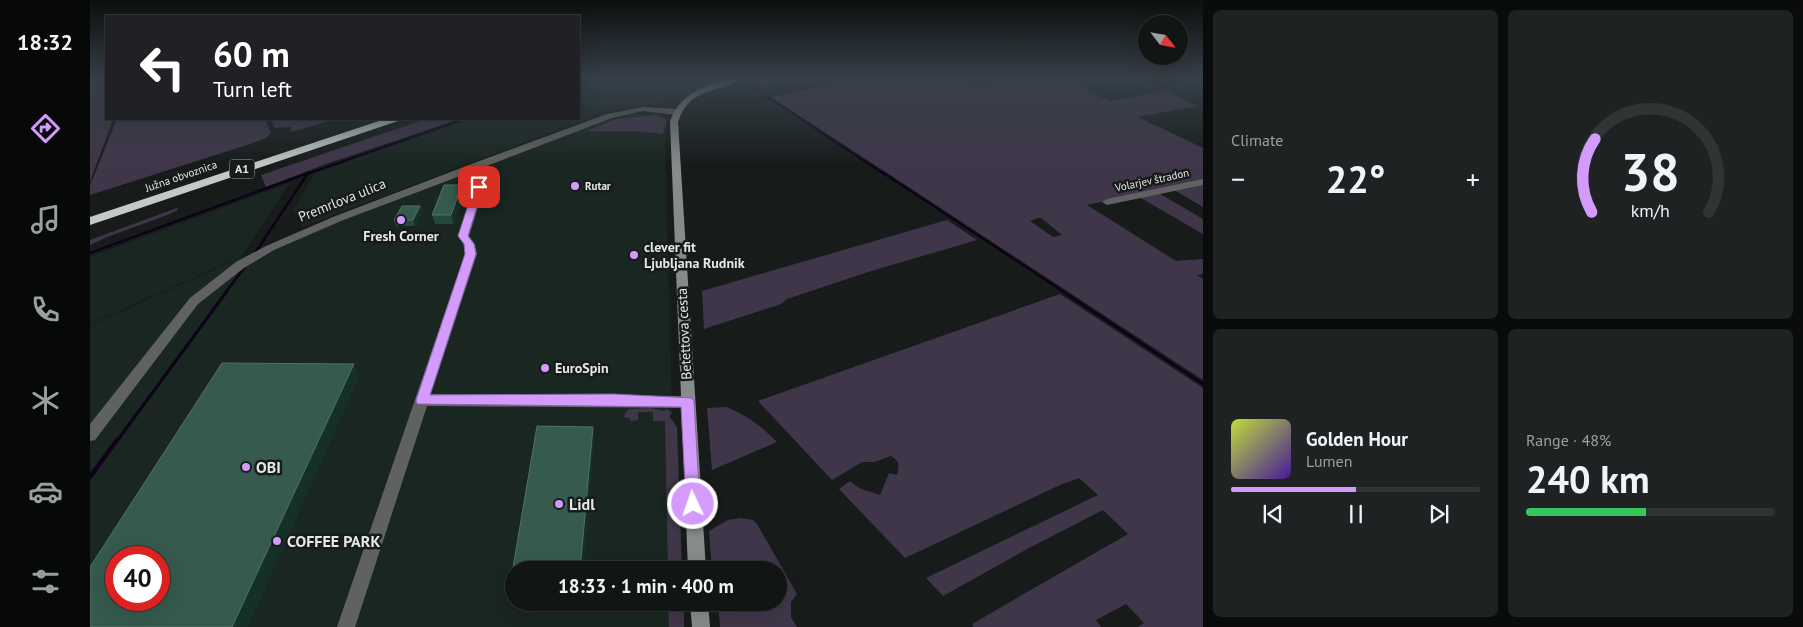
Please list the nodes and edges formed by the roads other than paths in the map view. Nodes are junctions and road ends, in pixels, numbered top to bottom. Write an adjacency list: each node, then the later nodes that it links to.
1 (680, 107): 2 (street)
2 (676, 112): 5 (street, Premrlova ulica); 11 (street, Betettova cesta)
3 (368, 120): 8 (highway, Južna obvoznica / A1)
4 (391, 120): 9 (highway, Južna obvoznica / A1)
5 (477, 165): 10 (street); 12 (street, Premrlova ulica)
6 (1203, 182): 7 (street, Volarjev štradon)
7 (1107, 202)
8 (90, 212)
9 (90, 221)
10 (422, 400): 11 (street); 15 (street)
11 (687, 402): 13 (street, Betettova cesta)
12 (90, 435)
13 (696, 561)
14 (700, 611): 16 (street)
15 (346, 627)
16 (701, 627)

